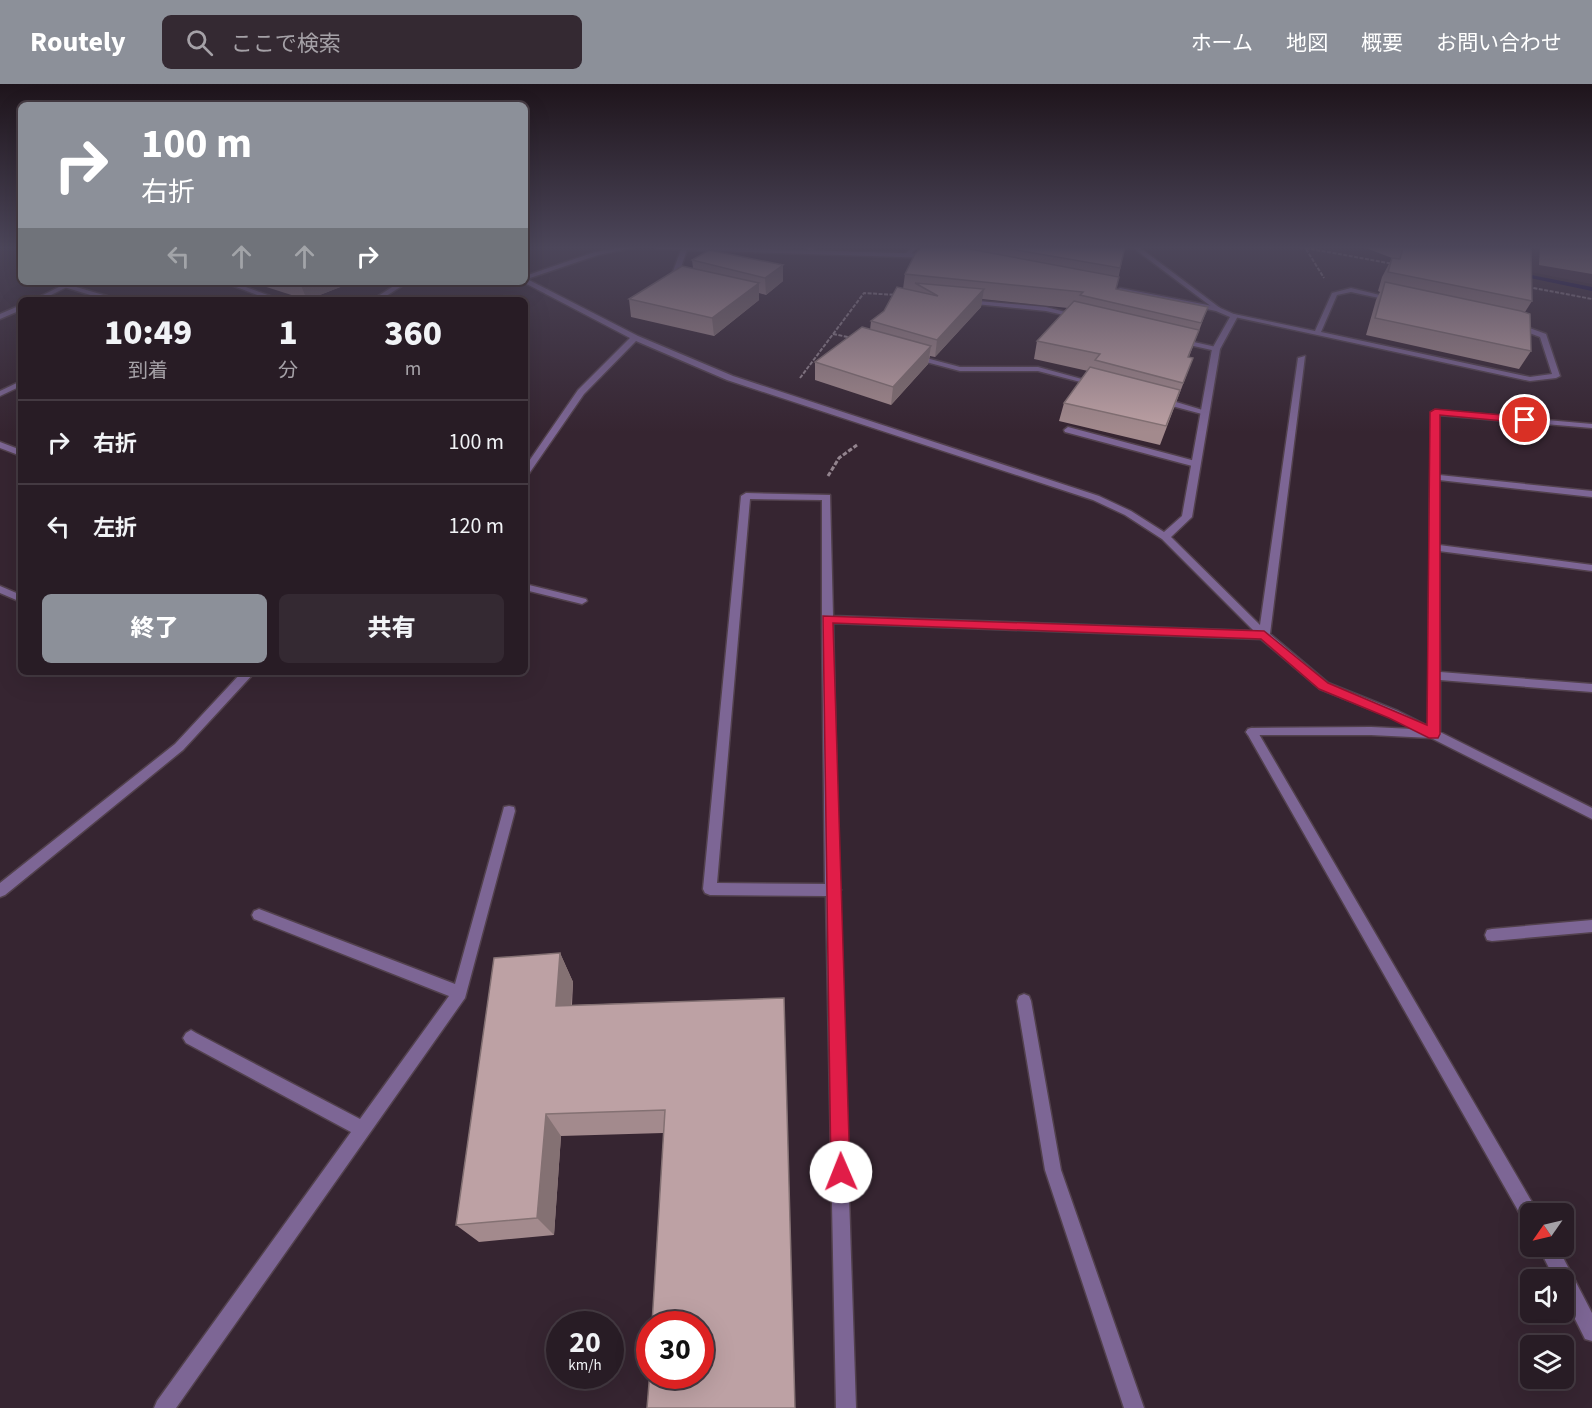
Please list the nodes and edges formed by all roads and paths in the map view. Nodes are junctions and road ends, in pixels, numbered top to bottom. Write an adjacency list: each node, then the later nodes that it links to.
1 (17, 309): 8 (street)
2 (581, 309): 13 (street)
3 (852, 309): 11 (path)
4 (1044, 309): 9 (street)
5 (1218, 309): 7 (street)
6 (1328, 309): 12 (street)
7 (1234, 316): 12 (street); 16 (street)
8 (0, 317)
9 (1091, 320)
10 (1502, 321): 12 (street)
11 (833, 334): 14 (path); 22 (path)
12 (1317, 334)
13 (635, 338): 22 (street); 31 (street)
14 (854, 338)
15 (1170, 338): 16 (street)
16 (1216, 349): 24 (street)
17 (907, 354): 20 (street)
18 (1302, 358): 43 (street)
19 (18, 385): 21 (street)
20 (1105, 386)
21 (0, 394)
22 (787, 396): 25 (street)
23 (1149, 397): 24 (street)
24 (1205, 412): 30 (street)
25 (882, 426): 34 (path); 35 (street)
26 (1592, 426): 32 (street)
27 (1068, 430): 30 (street)
28 (0, 445): 29 (street)
29 (18, 452)
30 (1196, 464): 35 (street)
31 (528, 469)
32 (1435, 477): 33 (street); 36 (street)
33 (1592, 494)
34 (825, 497): 42 (street); 50 (street)
35 (1165, 537): 43 (street)
36 (1434, 547): 37 (street); 45 (street)
37 (1592, 568)
38 (528, 588): 41 (street)
39 (0, 589): 40 (street)
40 (18, 598)
41 (582, 601)
42 (827, 619): 43 (street); 50 (street)
43 (1264, 635): 47 (street)
44 (246, 675): 51 (street)
45 (1434, 676): 46 (street); 47 (street)
46 (1592, 688)
47 (1434, 734): 49 (street); 59 (street)
48 (509, 811): 55 (street)
49 (1592, 814)
50 (834, 890): 63 (street)
51 (0, 891)
52 (259, 915): 55 (street)
53 (1592, 926): 54 (street)
54 (1492, 935)
55 (460, 993): 58 (street)
56 (1024, 1001): 64 (street)
57 (190, 1038): 58 (street)
58 (363, 1129): 62 (street)
59 (1523, 1203)
60 (1553, 1257): 61 (street)
61 (1592, 1332)
62 (164, 1408)
63 (846, 1408)
64 (1134, 1408)

